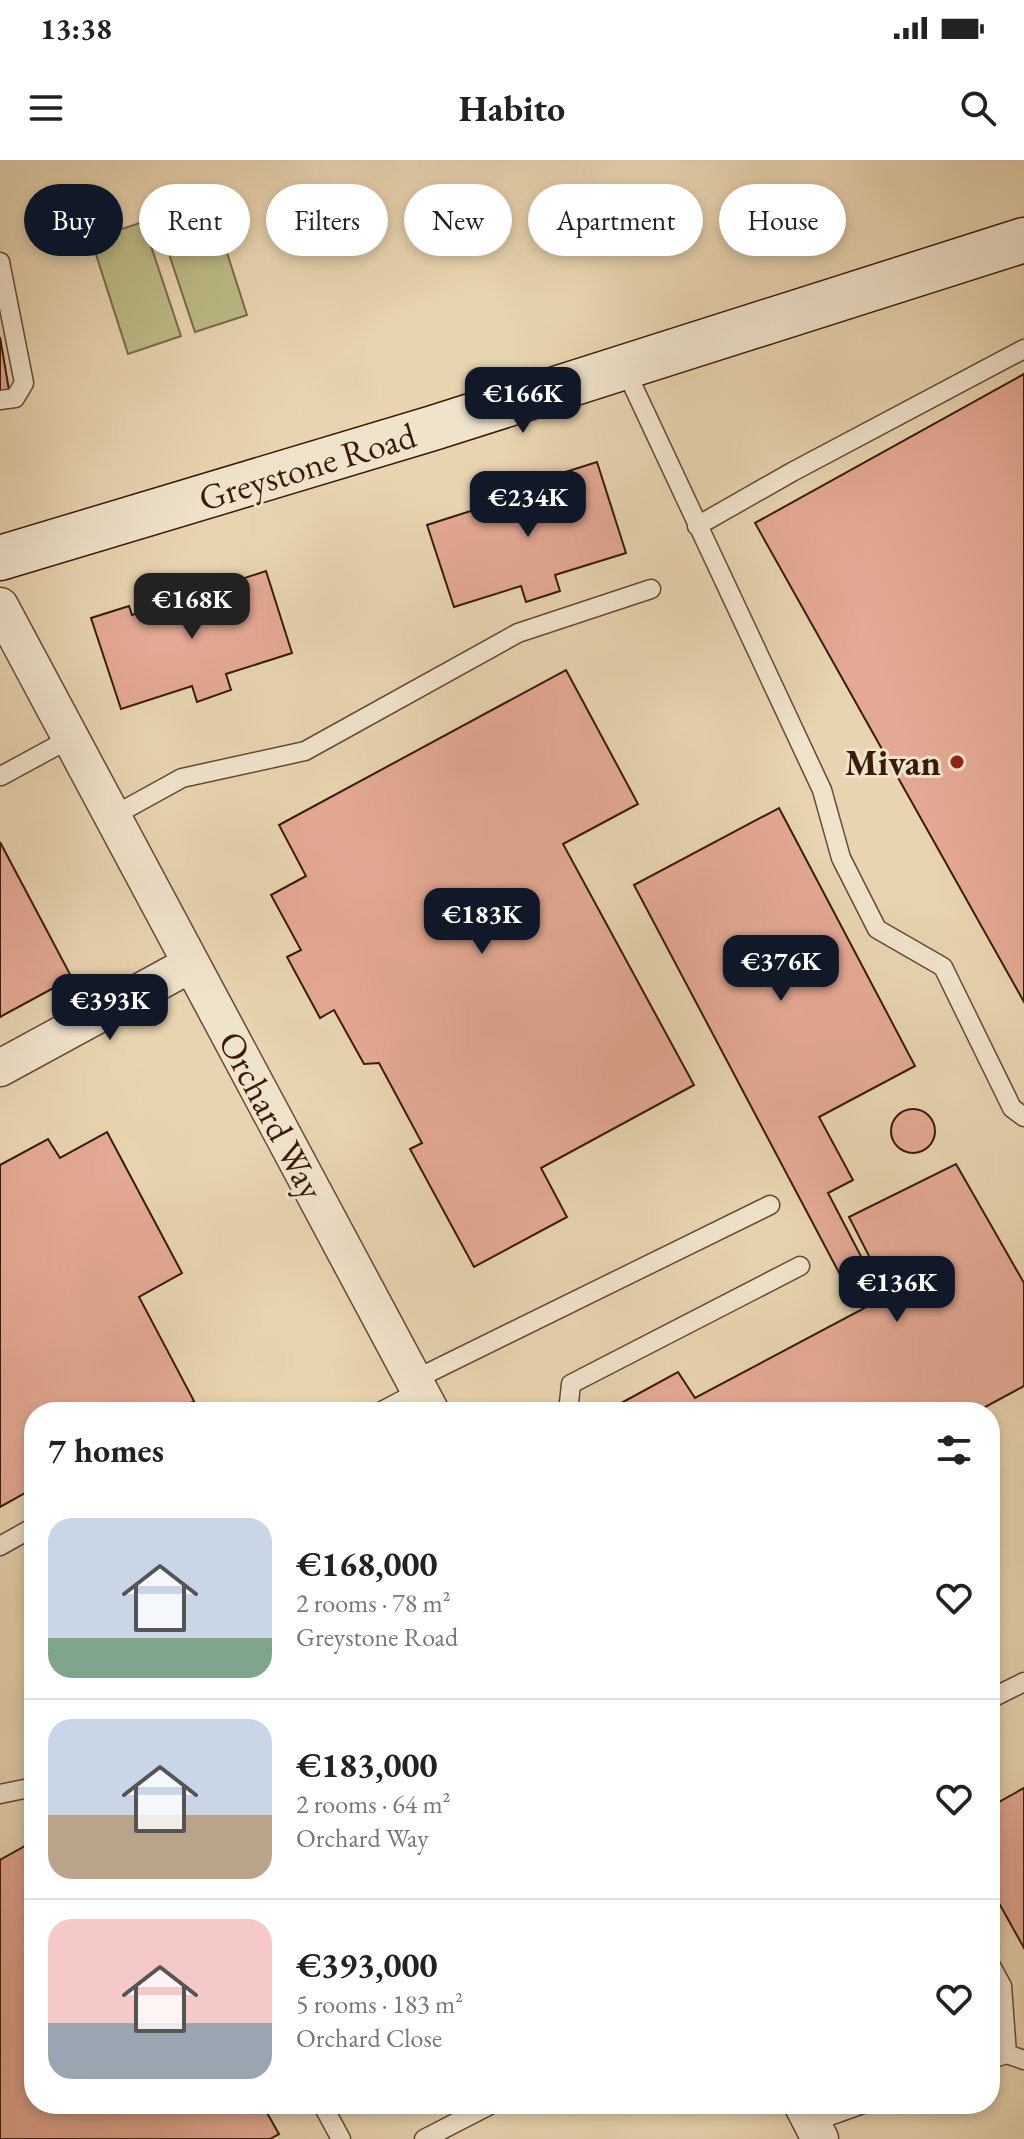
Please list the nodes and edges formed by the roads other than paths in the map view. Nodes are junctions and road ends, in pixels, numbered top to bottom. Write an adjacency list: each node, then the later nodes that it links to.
1 (1024, 240): 4 (main road, Greystone Road)
2 (0, 262): 5 (lane)
3 (1024, 349): 6 (lane)
4 (624, 367): 6 (lane); 7 (main road, Greystone Road)
5 (0, 400)
6 (697, 526): 15 (lane)
7 (0, 558)
8 (651, 589): 12 (lane)
9 (0, 606): 10 (street, Orchard Way)
10 (71, 738): 11 (lane); 12 (street, Orchard Way)
11 (1, 776)
12 (113, 816): 13 (street, Orchard Way)
13 (191, 964): 14 (street); 18 (street, Orchard Way)
14 (0, 1068)
15 (1024, 1117)
16 (770, 1205): 18 (lane)
17 (800, 1266): 20 (lane)
18 (422, 1394): 19 (lane)
19 (403, 1402)
20 (569, 1402)
21 (24, 1533): 22 (lane)
22 (0, 1546)
23 (1024, 1682): 24 (lane)
24 (1000, 1694)
25 (24, 1789): 26 (lane)
26 (0, 1794)
27 (1000, 1982): 28 (lane)
28 (1007, 2058)
29 (327, 2114): 33 (lane)
30 (473, 2114): 34 (lane)
31 (834, 2114): 32 (lane)
32 (811, 2122)
33 (341, 2139)
34 (424, 2139)

